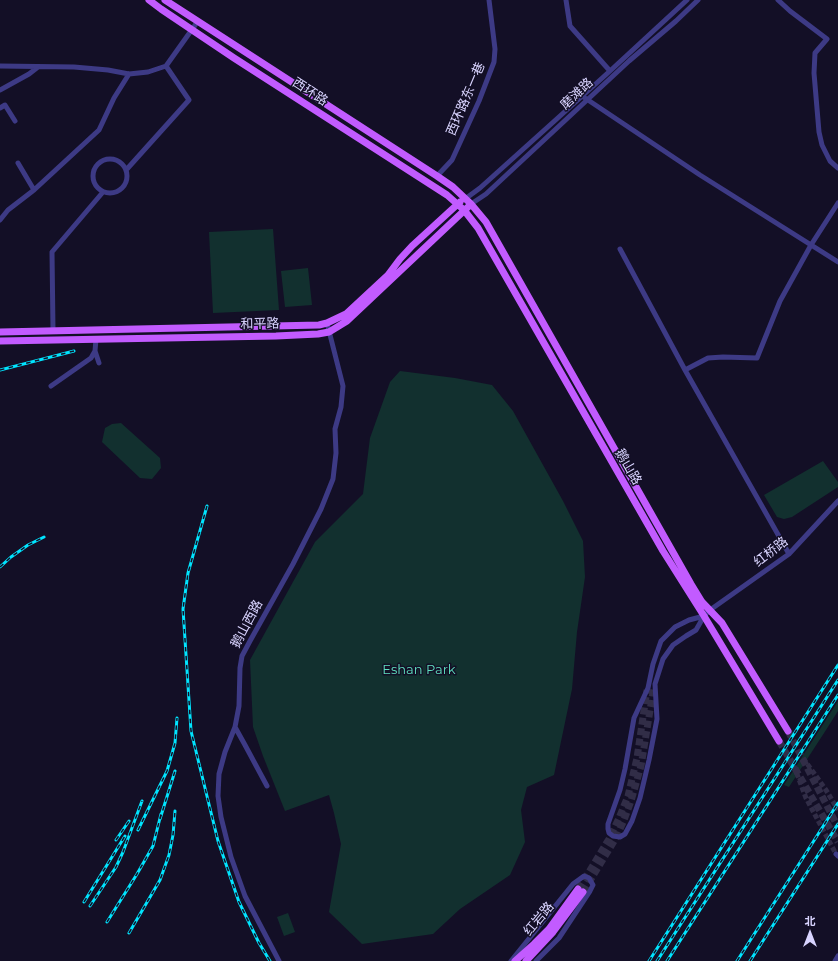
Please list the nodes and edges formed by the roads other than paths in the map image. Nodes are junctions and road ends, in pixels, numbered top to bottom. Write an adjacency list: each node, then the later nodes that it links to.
1 (149, 0): 9 (main road, 西环路)
2 (165, 0): 8 (main road, 西环路)
3 (489, 0): 23 (street, 西环路东一巷)
4 (566, 0): 13 (street)
5 (686, 0): 13 (street, 磨滩路)
6 (698, 0): 17 (street, 磨滩路)
7 (778, 0): 21 (street)
8 (198, 21): 9 (street); 23 (main road, 西环路)
9 (193, 29): 11 (street); 28 (main road, 西环路)
10 (0, 66): 12 (street)
11 (166, 66): 14 (street); 22 (street)
12 (38, 67): 14 (street); 15 (street)
13 (610, 71): 16 (street, 磨滩路)
14 (129, 74): 24 (street)
15 (0, 90)
16 (582, 96): 17 (street); 26 (street, 磨滩路)
17 (587, 100): 29 (street, 磨滩路); 32 (street)
18 (0, 108): 19 (street)
19 (15, 121)
20 (18, 163): 24 (street)
21 (838, 168)
22 (126, 169): 25 (street); 25 (street)
23 (437, 176): 26 (main road, 西环路)
24 (34, 190): 31 (street)
25 (103, 192): 36 (street)
26 (465, 199): 28 (main road, 和平路); 29 (main road, 西环路)
27 (838, 203): 32 (street)
28 (458, 204): 30 (main road, 鹅山路); 35 (main road, 和平路)
29 (472, 204): 30 (main road, 和平路); 47 (main road, 鹅山路)
30 (464, 210): 38 (main road, 和平路); 48 (main road, 鹅山路)
31 (0, 220)
32 (811, 244): 34 (street); 43 (street)
33 (620, 250): 43 (street)
34 (838, 262)
35 (327, 323): 36 (main road, 和平路); 38 (street, 鹅山西路)
36 (52, 330): 37 (main road, 和平路)
37 (0, 332)
38 (329, 332): 39 (main road, 和平路); 49 (street, 鹅山西路)
39 (96, 339): 40 (main road, 和平路); 41 (street)
40 (0, 341)
41 (96, 351): 42 (street); 44 (street)
42 (99, 363)
43 (685, 370): 46 (street)
44 (51, 386)
45 (838, 501): 46 (street, 红桥路)
46 (789, 554): 47 (street, 红桥路)
47 (710, 610): 48 (street); 50 (main road, 鹅山路)
48 (704, 616): 48 (street); 51 (main road, 鹅山路)
49 (234, 727): 52 (street); 54 (street, 鹅山西路)
50 (788, 731)
51 (779, 741)
52 (267, 786)
53 (838, 956): 59 (street)
54 (279, 961)
55 (511, 961): 58 (street)
56 (515, 961): 57 (main road, 红岩路)
57 (526, 961)
58 (536, 961)
59 (835, 961)

